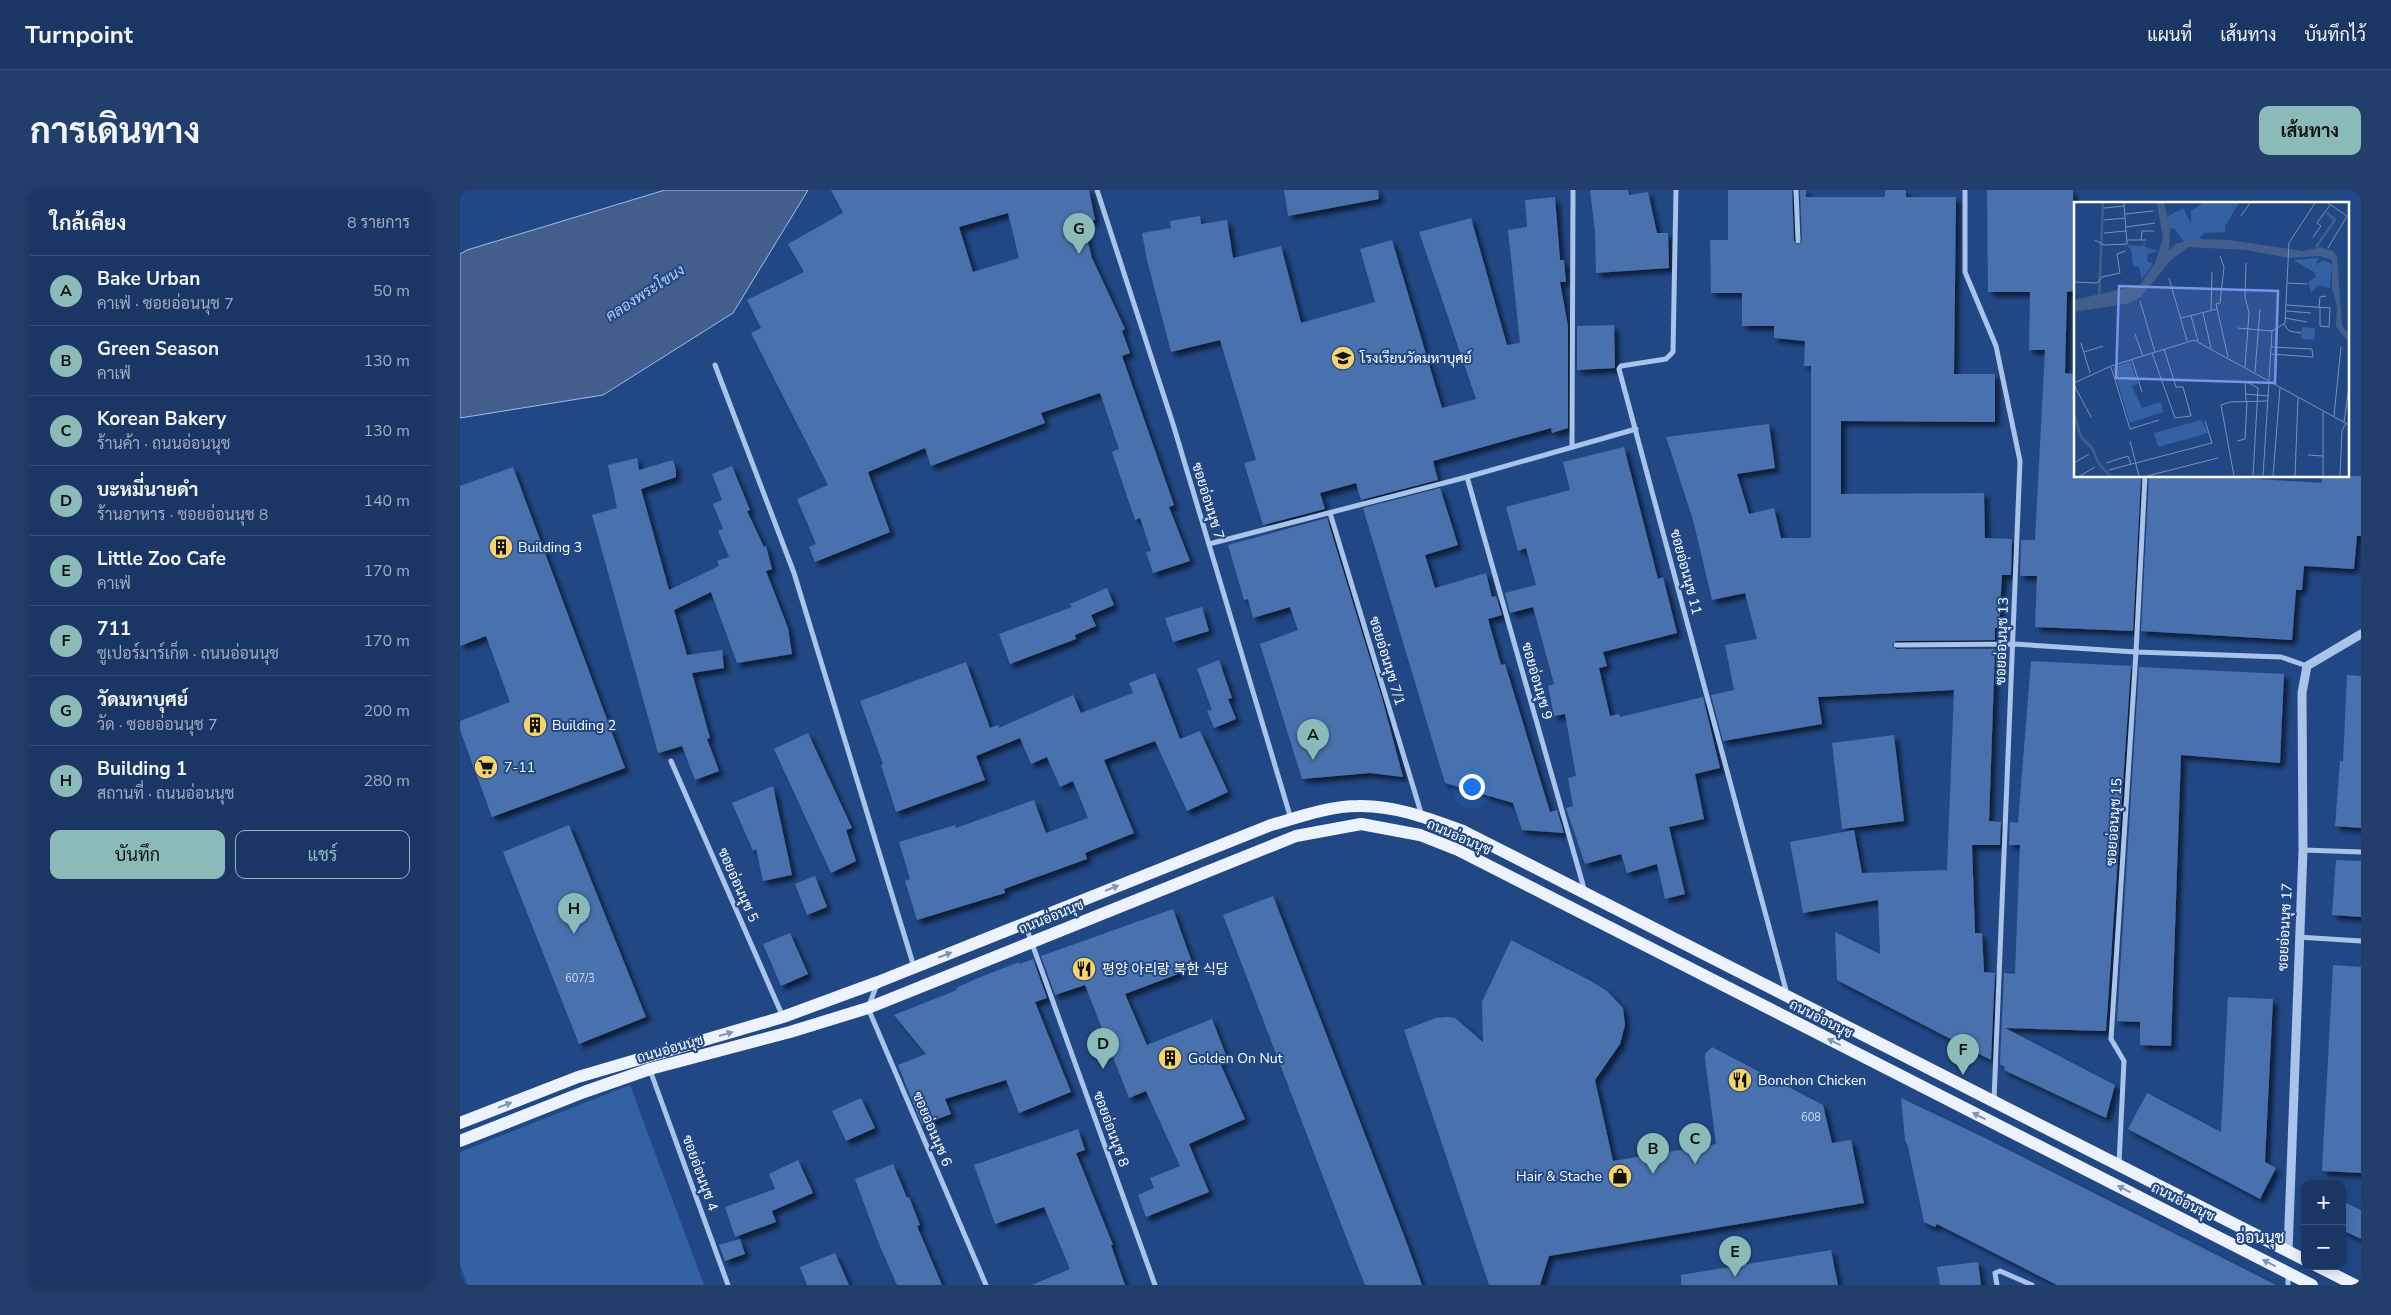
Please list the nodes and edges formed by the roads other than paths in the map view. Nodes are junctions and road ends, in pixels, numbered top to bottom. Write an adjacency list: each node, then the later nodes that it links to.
1 (1097, 190): 13 (street, ซอยอ่อนนุช 7)
2 (1573, 190): 9 (street)
3 (1676, 190): 8 (street, ซอยอ่อนนุช 11)
4 (1796, 190): 6 (street)
5 (1965, 190): 15 (street, ซอยอ่อนนุช 13)
6 (1798, 240)
7 (715, 365): 29 (street)
8 (1636, 429): 9 (street); 31 (street, ซอยอ่อนนุช 11)
9 (1572, 447): 10 (street)
10 (1467, 477): 12 (street); 24 (street, ซอยอ่อนนุช 9)
11 (2145, 478): 17 (street, ซอยอ่อนนุช 15)
12 (1330, 513): 13 (street); 20 (street, ซอยอ่อนนุช 7/1)
13 (1209, 544): 21 (street, ซอยอ่อนนุช 7)
14 (2361, 634): 18 (street)
15 (2014, 644): 16 (street); 17 (street); 37 (street, ซอยอ่อนนุช 13)
16 (1896, 645)
17 (2136, 652): 18 (street); 40 (street, ซอยอ่อนนุช 15)
18 (2307, 666): 22 (street, ซอยอ่อนนุช 17)
19 (671, 762): 33 (street, ซอยอ่อนนุช 5)
20 (1422, 816): 21 (main road, ถนนอ่อนนุช); 24 (main road, ถนนอ่อนนุช)
21 (1291, 819): 25 (main road, ถนนอ่อนนุช, one-way to 21)
22 (2303, 850): 23 (street); 26 (street, ซอยอ่อนนุช 17)
23 (2361, 852)
24 (1585, 892): 31 (main road, ถนนอ่อนนุช)
25 (1025, 924): 27 (street, ซอยอ่อนนุช 8); 29 (main road, ถนนอ่อนนุช, one-way to 25)
26 (2298, 937): 28 (street); 41 (street, ซอยอ่อนนุช 17)
27 (1032, 941): 32 (main road, ถนนอ่อนนุช); 44 (main road, ถนนอ่อนนุช, one-way to 27); 47 (street, ซอยอ่อนนุช 8)
28 (2361, 941)
29 (914, 968): 30 (main road, ถนนอ่อนนุช)
30 (878, 982): 32 (street); 33 (main road, ถนนอ่อนนุช)
31 (1787, 995): 37 (main road, ถนนอ่อนนุช)
32 (868, 1008): 34 (main road, ถนนอ่อนนุช); 46 (street, ซอยอ่อนนุช 6)
33 (783, 1017): 35 (main road, ถนนอ่อนนุช, one-way to 33)
34 (650, 1069): 36 (main road, ถนนอ่อนนุช); 45 (street, ซอยอ่อนนุช 4)
35 (578, 1077): 36 (main road); 38 (main road, ถนนอ่อนนุช, one-way to 35)
36 (584, 1092): 39 (main road, ถนนอ่อนนุช)
37 (1994, 1100): 40 (main road, ถนนอ่อนนุช)
38 (460, 1123)
39 (460, 1141)
40 (2119, 1165): 41 (main road, ถนนอ่อนนุช)
41 (2288, 1252): 42 (main road, ถนนอ่อนนุช); 44 (main road)
42 (2301, 1258)
43 (2325, 1270): 51 (main road)
44 (2288, 1279): 50 (main road, ถนนอ่อนนุช)
45 (728, 1285)
46 (986, 1285)
47 (1155, 1285)
48 (1997, 1285): 49 (street)
49 (2032, 1285)
50 (2312, 1285)
51 (2356, 1285)

